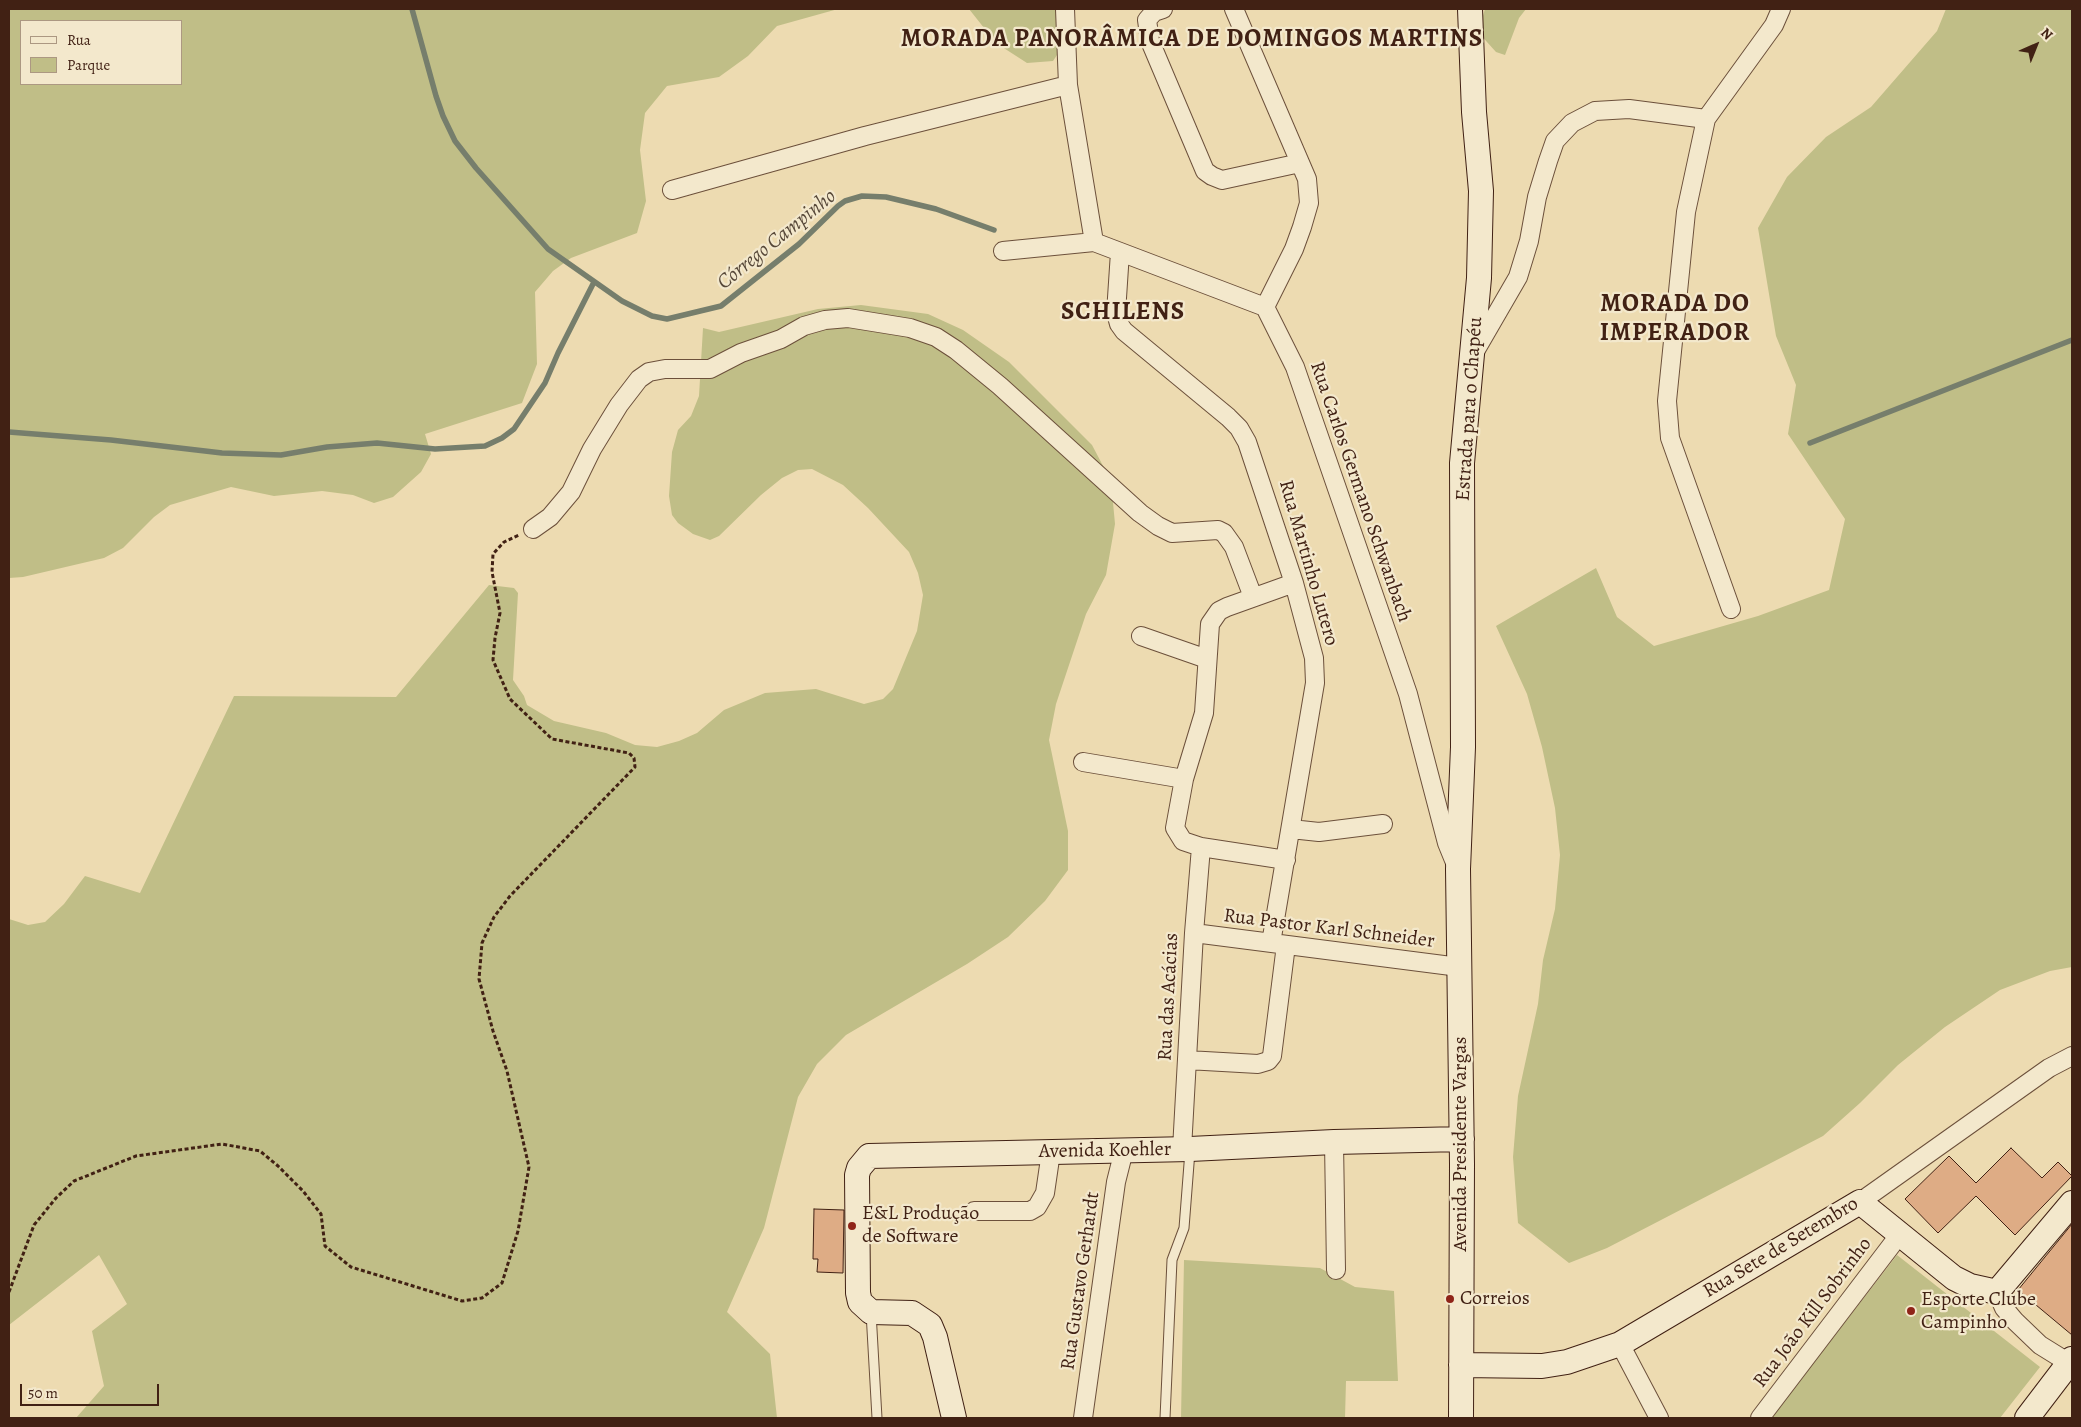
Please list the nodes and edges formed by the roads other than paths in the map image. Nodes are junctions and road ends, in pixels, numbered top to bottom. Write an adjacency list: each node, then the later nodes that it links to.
1 (1065, 9): 6 (street)
2 (1163, 9): 8 (street)
3 (1234, 9): 8 (street)
4 (1470, 9): 14 (street, Estrada para o Chapéu)
5 (1781, 9): 7 (street)
6 (1068, 85): 9 (street); 10 (street)
7 (1706, 119): 14 (street); 18 (street)
8 (1300, 163): 13 (street)
9 (672, 190)
10 (1094, 242): 11 (street); 12 (street)
11 (1003, 252)
12 (1120, 252): 13 (street); 16 (street, Rua Martinho Lutero)
13 (1265, 307): 27 (street, Rua Carlos Germano Schwanbach)
14 (1474, 354): 27 (street, Estrada para o Chapéu)
15 (533, 529): 17 (street)
16 (1294, 583): 17 (street); 24 (street, Rua Martinho Lutero)
17 (1253, 597): 20 (street)
18 (1731, 609)
19 (1142, 636): 20 (street)
20 (1207, 659): 22 (street)
21 (1083, 762): 22 (street)
22 (1184, 779): 25 (street)
23 (1383, 824): 24 (street)
24 (1290, 830): 26 (street, Rua Martinho Lutero)
25 (1202, 847): 26 (street); 28 (street, Rua das Acácias)
26 (1286, 860): 29 (street, Rua Martinho Lutero)
27 (1458, 869): 30 (street, Avenida Presidente Vargas)
28 (1194, 933): 29 (street, Rua Pastor Karl Schneider); 32 (street, Rua das Acácias)
29 (1279, 944): 30 (street, Rua Pastor Karl Schneider); 32 (street, Rua Martinho Lutero)
30 (1459, 967): 33 (street, Avenida Presidente Vargas)
31 (2072, 1056): 38 (street, Rua Sete de Setembro)
32 (1187, 1060): 35 (street, Rua das Acácias)
33 (1462, 1139): 34 (street, Avenida Koehler); 47 (street, Avenida Presidente Vargas)
34 (1334, 1142): 35 (street, Avenida Koehler); 42 (street)
35 (1186, 1149): 36 (street, Avenida Koehler); 51 (lane)
36 (1124, 1150): 37 (street, Avenida Koehler); 50 (street, Rua Gustavo Gerhardt)
37 (1051, 1152): 40 (street); 44 (street, Avenida Koehler)
38 (1860, 1202): 41 (street); 45 (street, Rua Sete de Setembro)
39 (2072, 1203): 43 (street)
40 (974, 1211)
41 (1900, 1234): 43 (street); 54 (street, Rua João Kill Sobrinho)
42 (1336, 1270)
43 (1997, 1292): 46 (street)
44 (871, 1312): 48 (lane); 49 (street)
45 (1620, 1344): 47 (street, Rua Sete de Setembro); 53 (street)
46 (2071, 1361): 55 (street)
47 (1461, 1365): 52 (street, Avenida Presidente Vargas)
48 (876, 1418)
49 (954, 1418)
50 (1083, 1418)
51 (1165, 1418)
52 (1461, 1418)
53 (1659, 1418)
54 (1760, 1418)
55 (2027, 1418)

